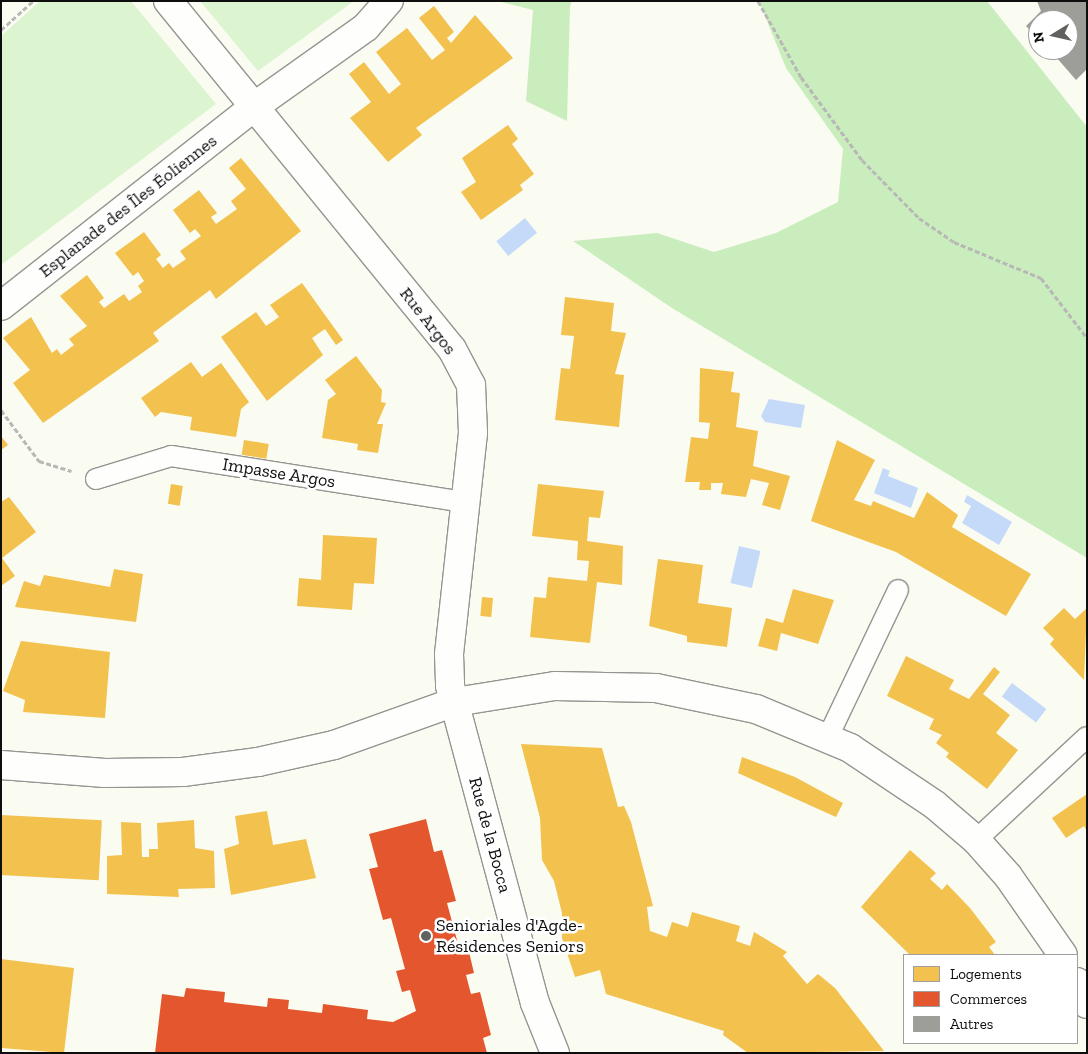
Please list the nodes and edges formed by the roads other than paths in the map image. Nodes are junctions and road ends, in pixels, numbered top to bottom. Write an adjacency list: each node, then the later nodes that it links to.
1 (168, 1): 3 (street)
2 (389, 1): 3 (street, Esplanade des Îles Éoliennes)
3 (255, 106): 4 (street, Esplanade des Îles Éoliennes); 6 (street, Rue Argos)
4 (1, 306)
5 (96, 479): 6 (lane, Impasse Argos)
6 (466, 502): 8 (street, Rue Argos)
7 (898, 590): 10 (lane)
8 (455, 702): 10 (street); 11 (street); 16 (street, Rue de la Bocca)
9 (1087, 737): 12 (lane)
10 (827, 739): 12 (street)
11 (1, 765)
12 (976, 840): 13 (street)
13 (1062, 954)
14 (1078, 984): 15 (street)
15 (1087, 1004)
16 (555, 1053)

